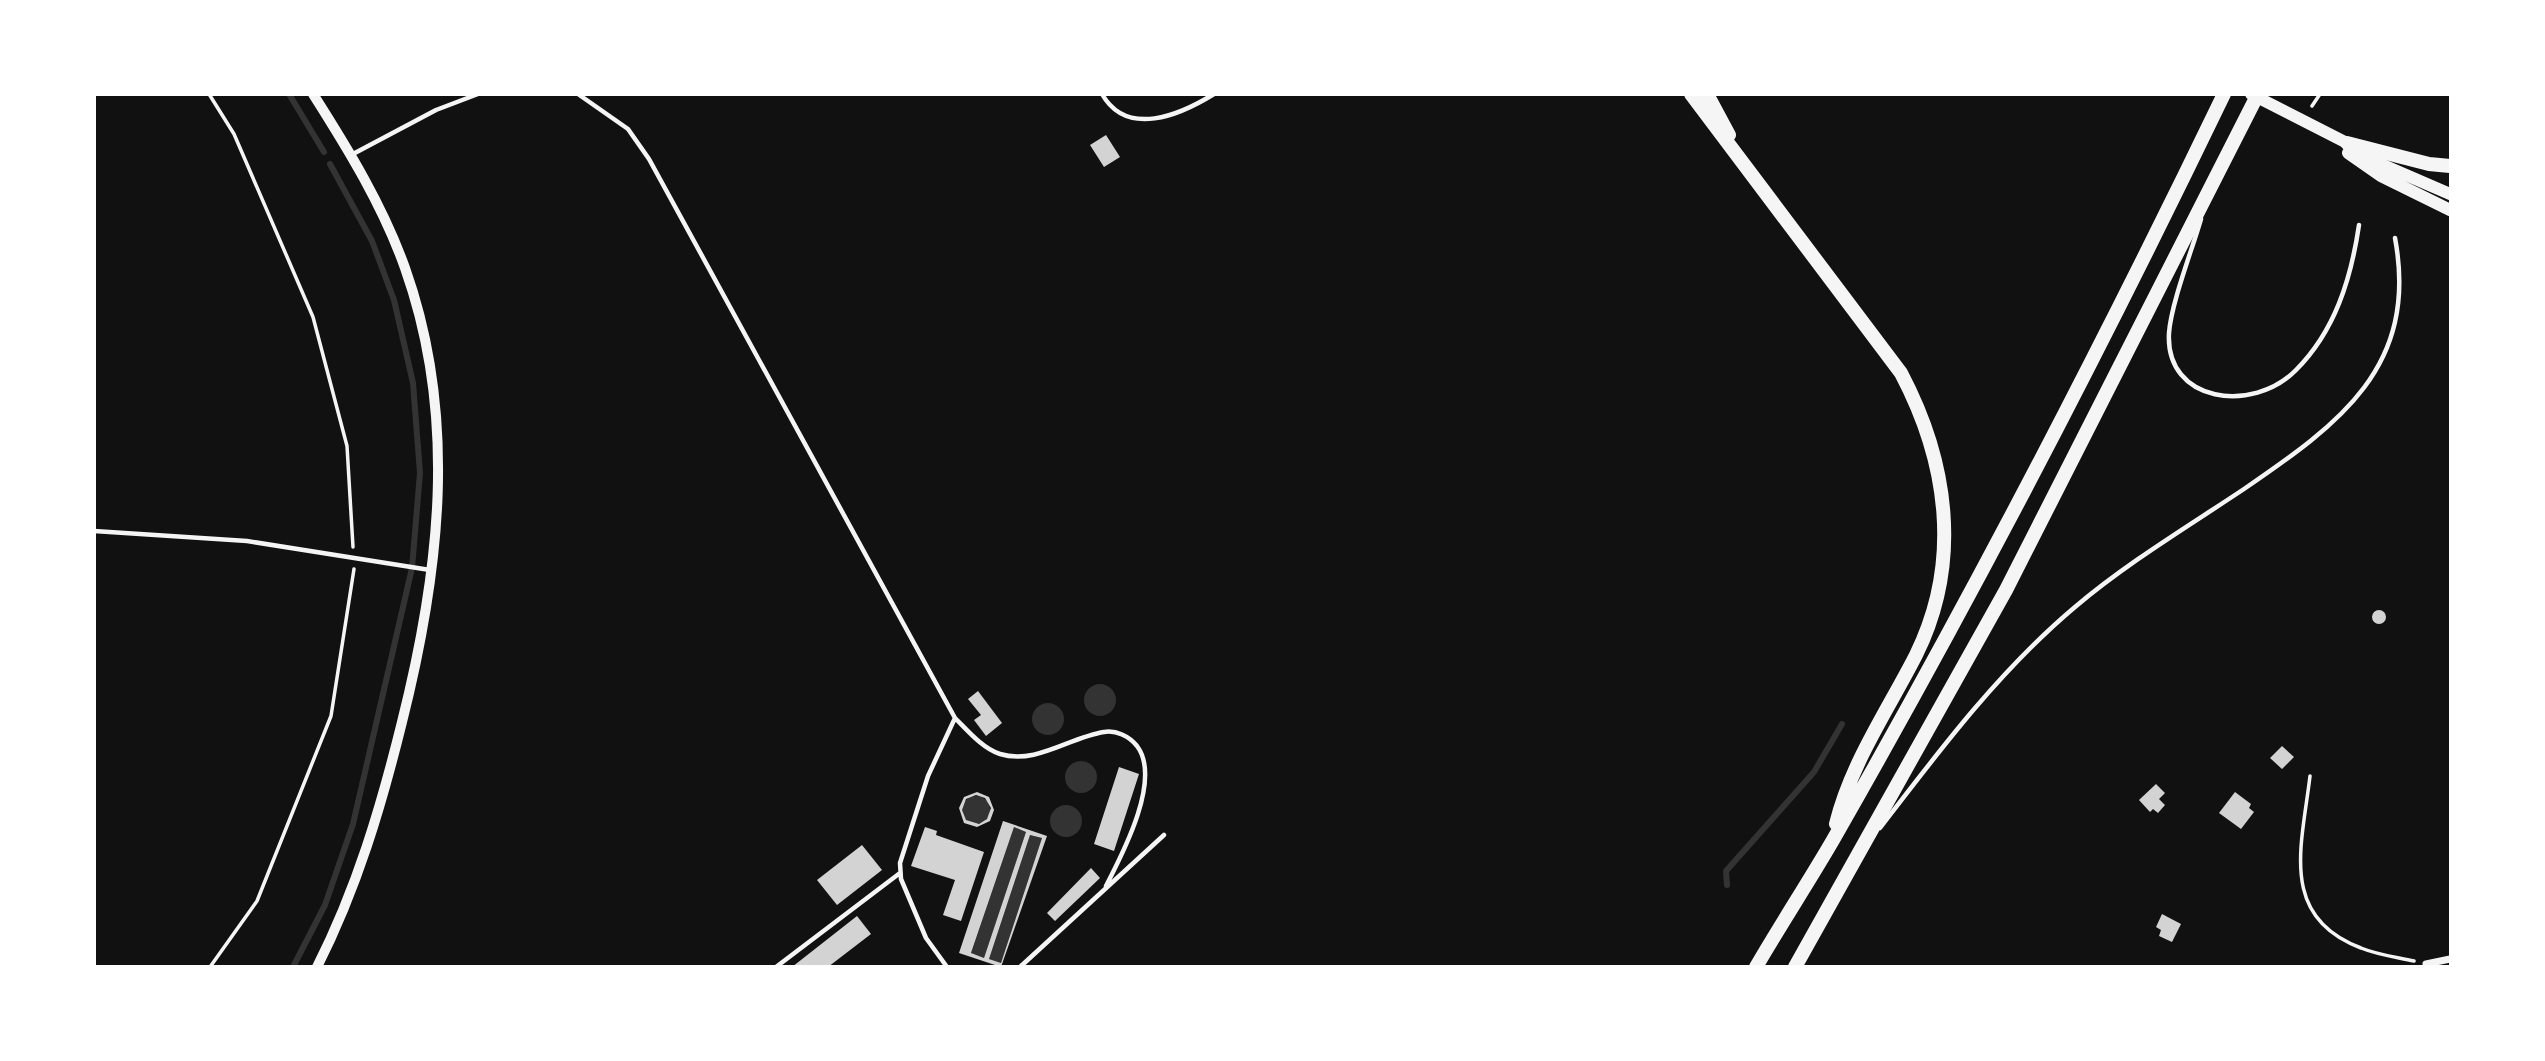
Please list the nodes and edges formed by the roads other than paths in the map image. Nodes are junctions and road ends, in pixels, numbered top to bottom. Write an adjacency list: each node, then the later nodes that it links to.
1 (313, 94): 13 (street)
2 (478, 94): 13 (lane)
3 (578, 94): 23 (lane)
4 (1102, 94): 5 (lane)
5 (1214, 94)
6 (1691, 94): 14 (highway)
7 (1707, 94): 14 (highway)
8 (2224, 94): 25 (highway)
9 (2251, 94): 11 (main road)
10 (2258, 94): 17 (highway)
11 (2304, 123): 12 (main road); 18 (main road)
12 (2347, 143): 15 (highway); 16 (main road)
13 (352, 155): 22 (street)
14 (1743, 164): 25 (highway)
15 (2451, 166)
16 (2451, 194)
17 (2207, 198): 19 (lane); 26 (highway)
18 (2451, 210)
19 (2359, 225)
20 (2395, 238): 26 (lane)
21 (94, 531): 22 (lane)
22 (432, 571): 31 (street)
23 (955, 718): 27 (lane); 28 (lane)
24 (1164, 835): 28 (lane)
25 (1832, 842): 35 (highway)
26 (1860, 854): 36 (highway)
27 (901, 872): 32 (lane); 33 (lane)
28 (1106, 886): 34 (lane)
29 (2451, 959): 30 (street)
30 (2426, 964)
31 (317, 967)
32 (776, 967)
33 (947, 967)
34 (1020, 967)
35 (1756, 967)
36 (1795, 967)

